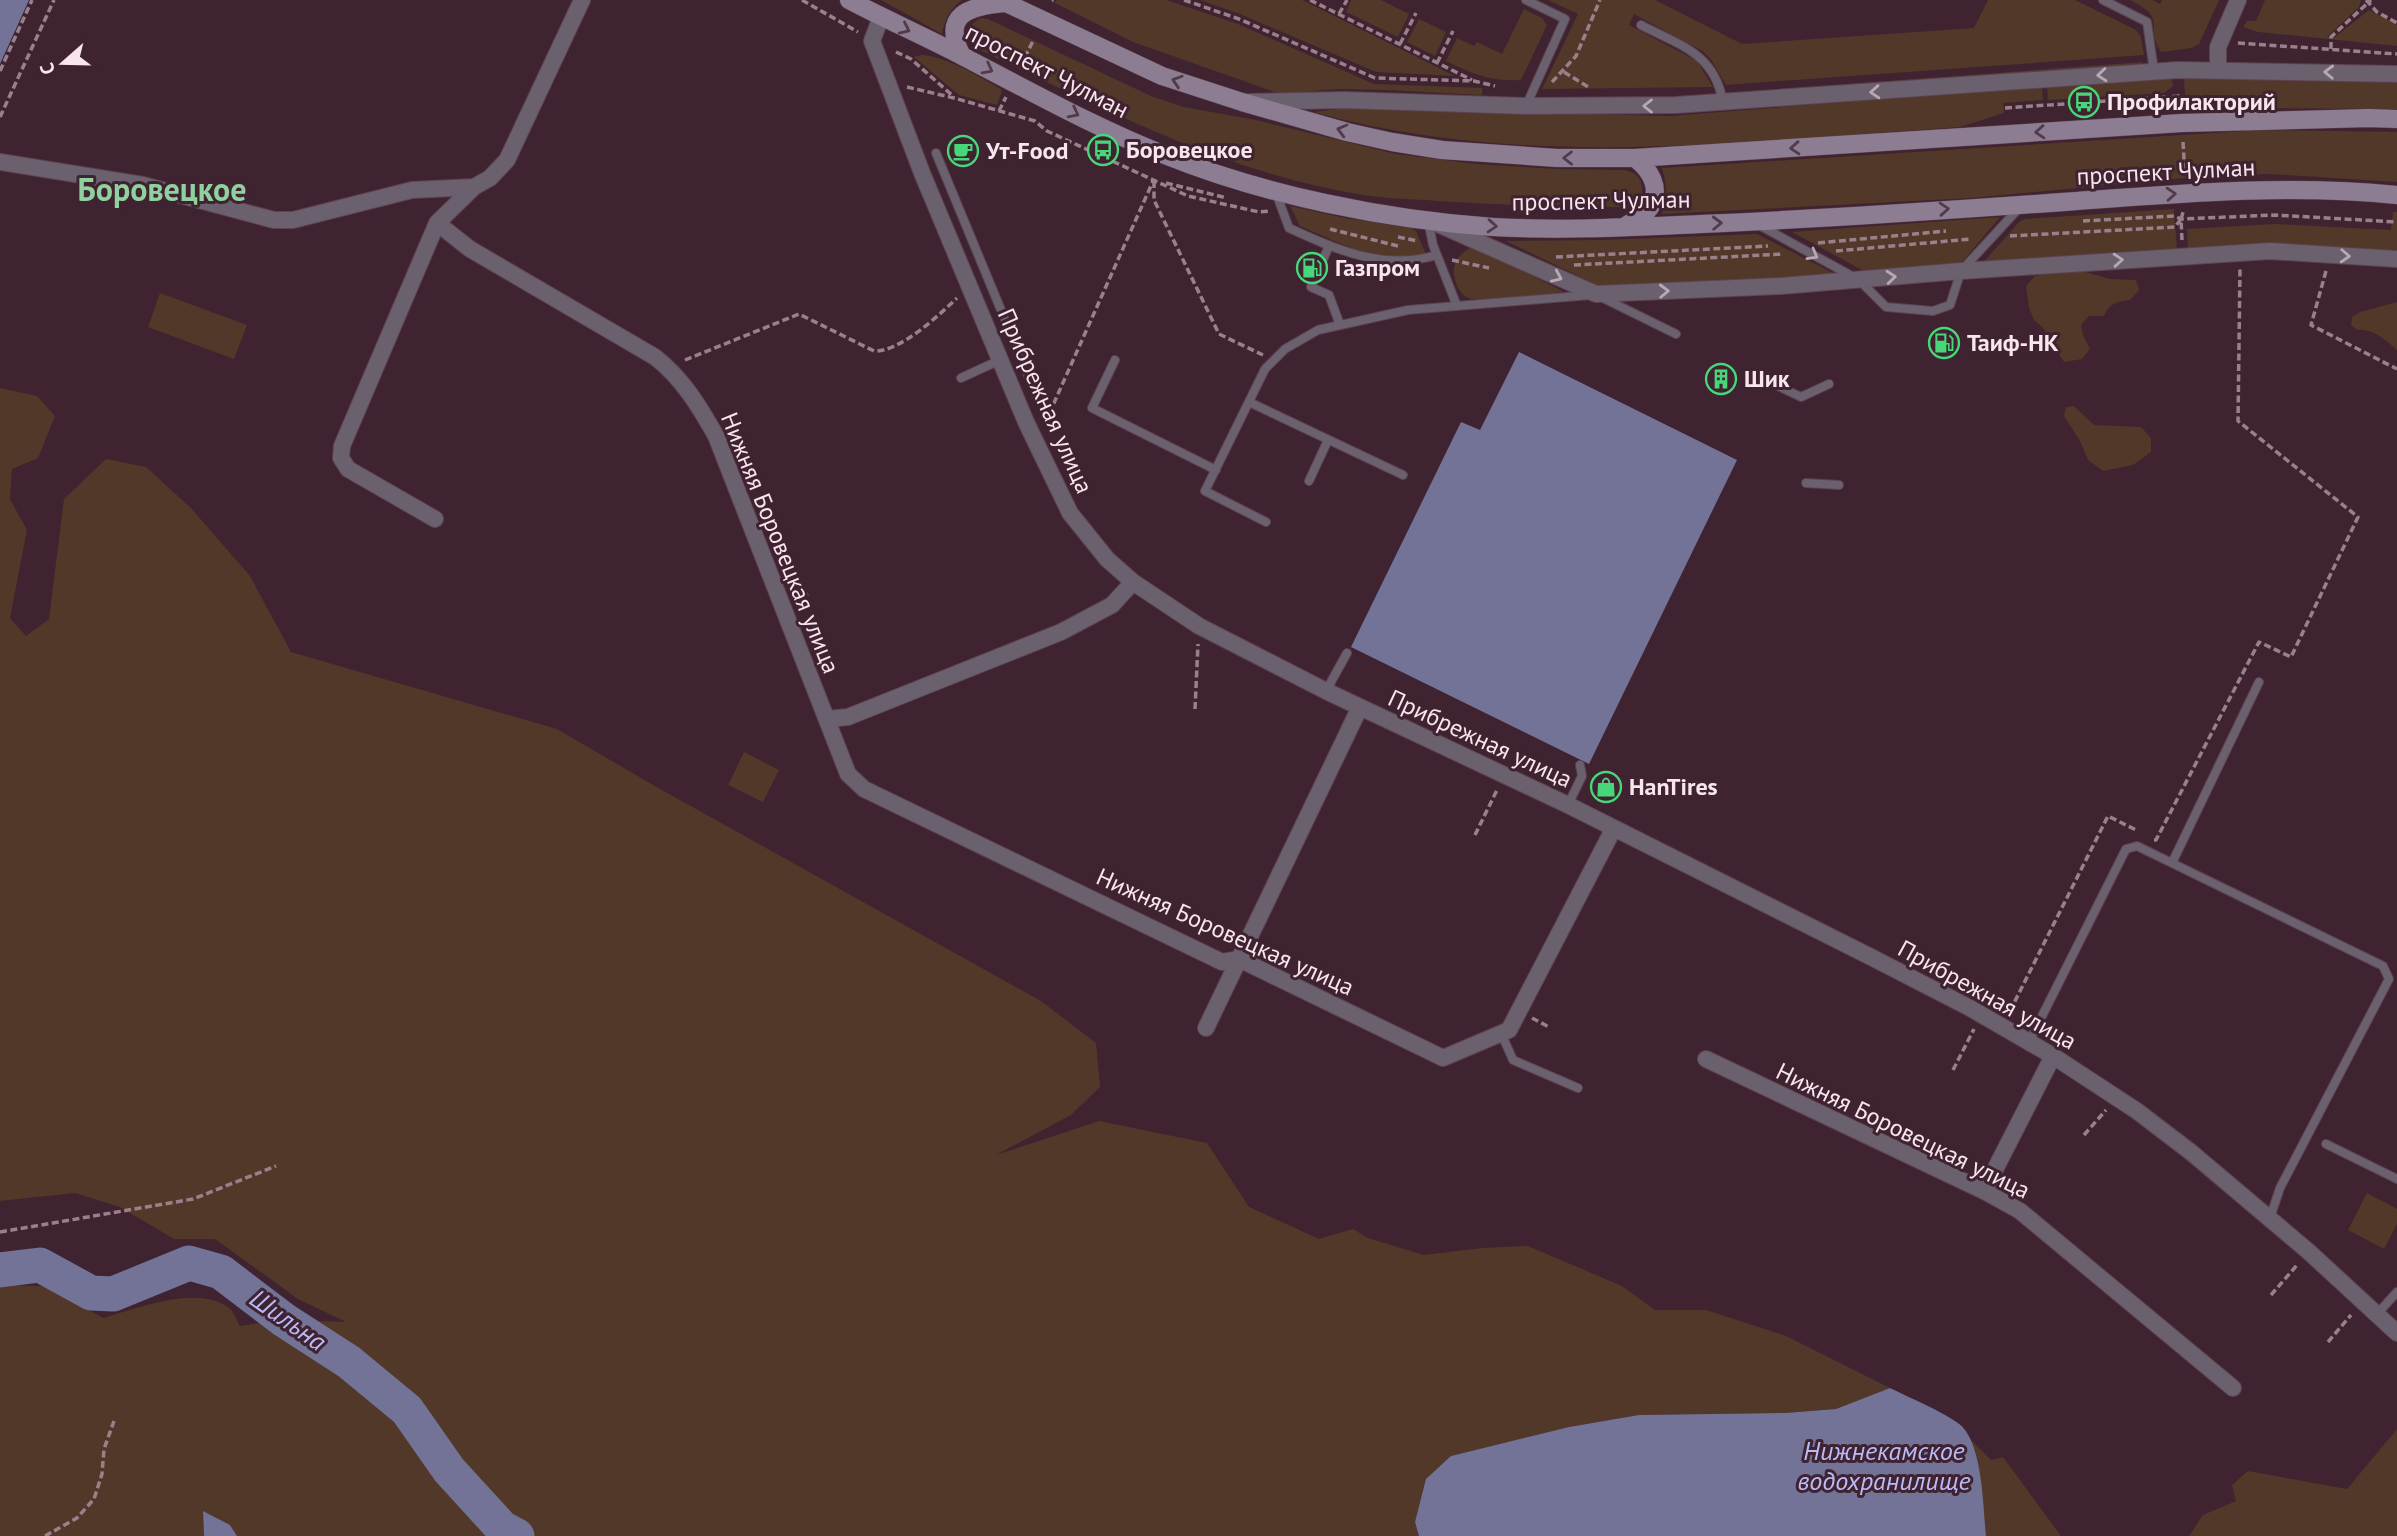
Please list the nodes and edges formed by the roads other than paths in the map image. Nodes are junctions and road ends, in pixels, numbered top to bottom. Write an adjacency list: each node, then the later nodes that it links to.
1 (582, 0): 20 (street)
2 (849, 0): 7 (main road, проспект Чулман)
3 (1526, 0): 13 (lane)
4 (2103, 0): 11 (lane)
5 (2238, 0): 10 (street)
6 (1002, 1): 9 (main road); 14 (main road, проспект Чулман, one-way to 6)
7 (881, 18): 9 (main road, проспект Чулман, one-way to 9); 37 (street, Прибрежная улица)
8 (1641, 25): 15 (lane)
9 (962, 56): 21 (main road, проспект Чулман, one-way to 21)
10 (2218, 69): 11 (street); 12 (street, one-way to 10)
11 (2154, 71): 15 (street, one-way to 15)
12 (2397, 74)
13 (1529, 98): 14 (street); 15 (street, one-way to 13)
14 (1241, 102): 18 (main road, проспект Чулман, one-way to 14)
15 (1723, 102)
16 (2397, 119): 18 (main road, проспект Чулман, one-way to 18)
17 (936, 153): 42 (lane)
18 (1635, 158): 27 (main road)
19 (0, 162): 20 (street)
20 (474, 187): 26 (street)
21 (1275, 190): 24 (main road, проспект Чулман); 28 (lane)
22 (2397, 195): 23 (main road, проспект Чулман, one-way to 22)
23 (2023, 204): 25 (main road, проспект Чулман, one-way to 23); 31 (lane)
24 (1428, 220): 27 (main road, проспект Чулман, one-way to 27); 29 (lane); 33 (street, one-way to 33)
25 (1753, 222): 27 (main road, проспект Чулман, one-way to 25); 32 (lane, one-way to 32)
26 (437, 223): 50 (street); 57 (street, Нижняя Боровецкая улица)
27 (1624, 227)
28 (1329, 246): 29 (lane); 35 (lane)
29 (1437, 255): 34 (lane)
30 (2397, 259): 31 (street, one-way to 30)
31 (1961, 271): 32 (street, one-way to 31); 32 (lane)
32 (1859, 280): 33 (street, one-way to 32)
33 (1596, 294): 34 (lane); 36 (lane)
34 (1457, 306): 35 (lane)
35 (1339, 326): 43 (lane)
36 (1676, 334)
37 (1000, 360): 39 (lane); 52 (street, Прибрежная улица)
38 (1115, 360): 45 (lane)
39 (961, 378)
40 (1774, 384): 41 (lane)
41 (1829, 384)
42 (1037, 397)
43 (1249, 402): 44 (lane); 45 (lane)
44 (1328, 440): 46 (lane); 47 (lane)
45 (1216, 470): 51 (lane)
46 (1404, 475)
47 (1309, 481)
48 (1806, 483): 49 (lane)
49 (1839, 485)
50 (435, 519)
51 (1266, 522)
52 (1133, 582): 55 (street, Прибрежная улица); 57 (street)
53 (1347, 653): 55 (lane)
54 (2259, 682): 61 (lane)
55 (1326, 691): 56 (street, Прибрежная улица)
56 (1360, 707): 59 (street, Прибрежная улица); 62 (street)
57 (828, 719): 62 (street, Нижняя Боровецкая улица)
58 (1580, 765): 59 (lane)
59 (1568, 805): 60 (street, Прибрежная улица)
60 (1614, 828): 64 (street); 65 (street, Прибрежная улица)
61 (2172, 863): 65 (lane); 72 (lane)
62 (1239, 959): 63 (street); 64 (street, Нижняя Боровецкая улица)
63 (1206, 1028)
64 (1505, 1031): 68 (lane)
65 (2029, 1042): 66 (street, Прибрежная улица)
66 (2053, 1056): 71 (street); 72 (street, Прибрежная улица)
67 (1706, 1059): 71 (street, Нижняя Боровецкая улица)
68 (1578, 1088)
69 (2326, 1144): 70 (lane)
70 (2397, 1179)
71 (1984, 1191): 76 (street, Нижняя Боровецкая улица)
72 (2270, 1218): 74 (street, Прибрежная улица)
73 (2397, 1292): 74 (lane)
74 (2377, 1314): 75 (street, Прибрежная улица)
75 (2397, 1333)
76 (2233, 1388)

